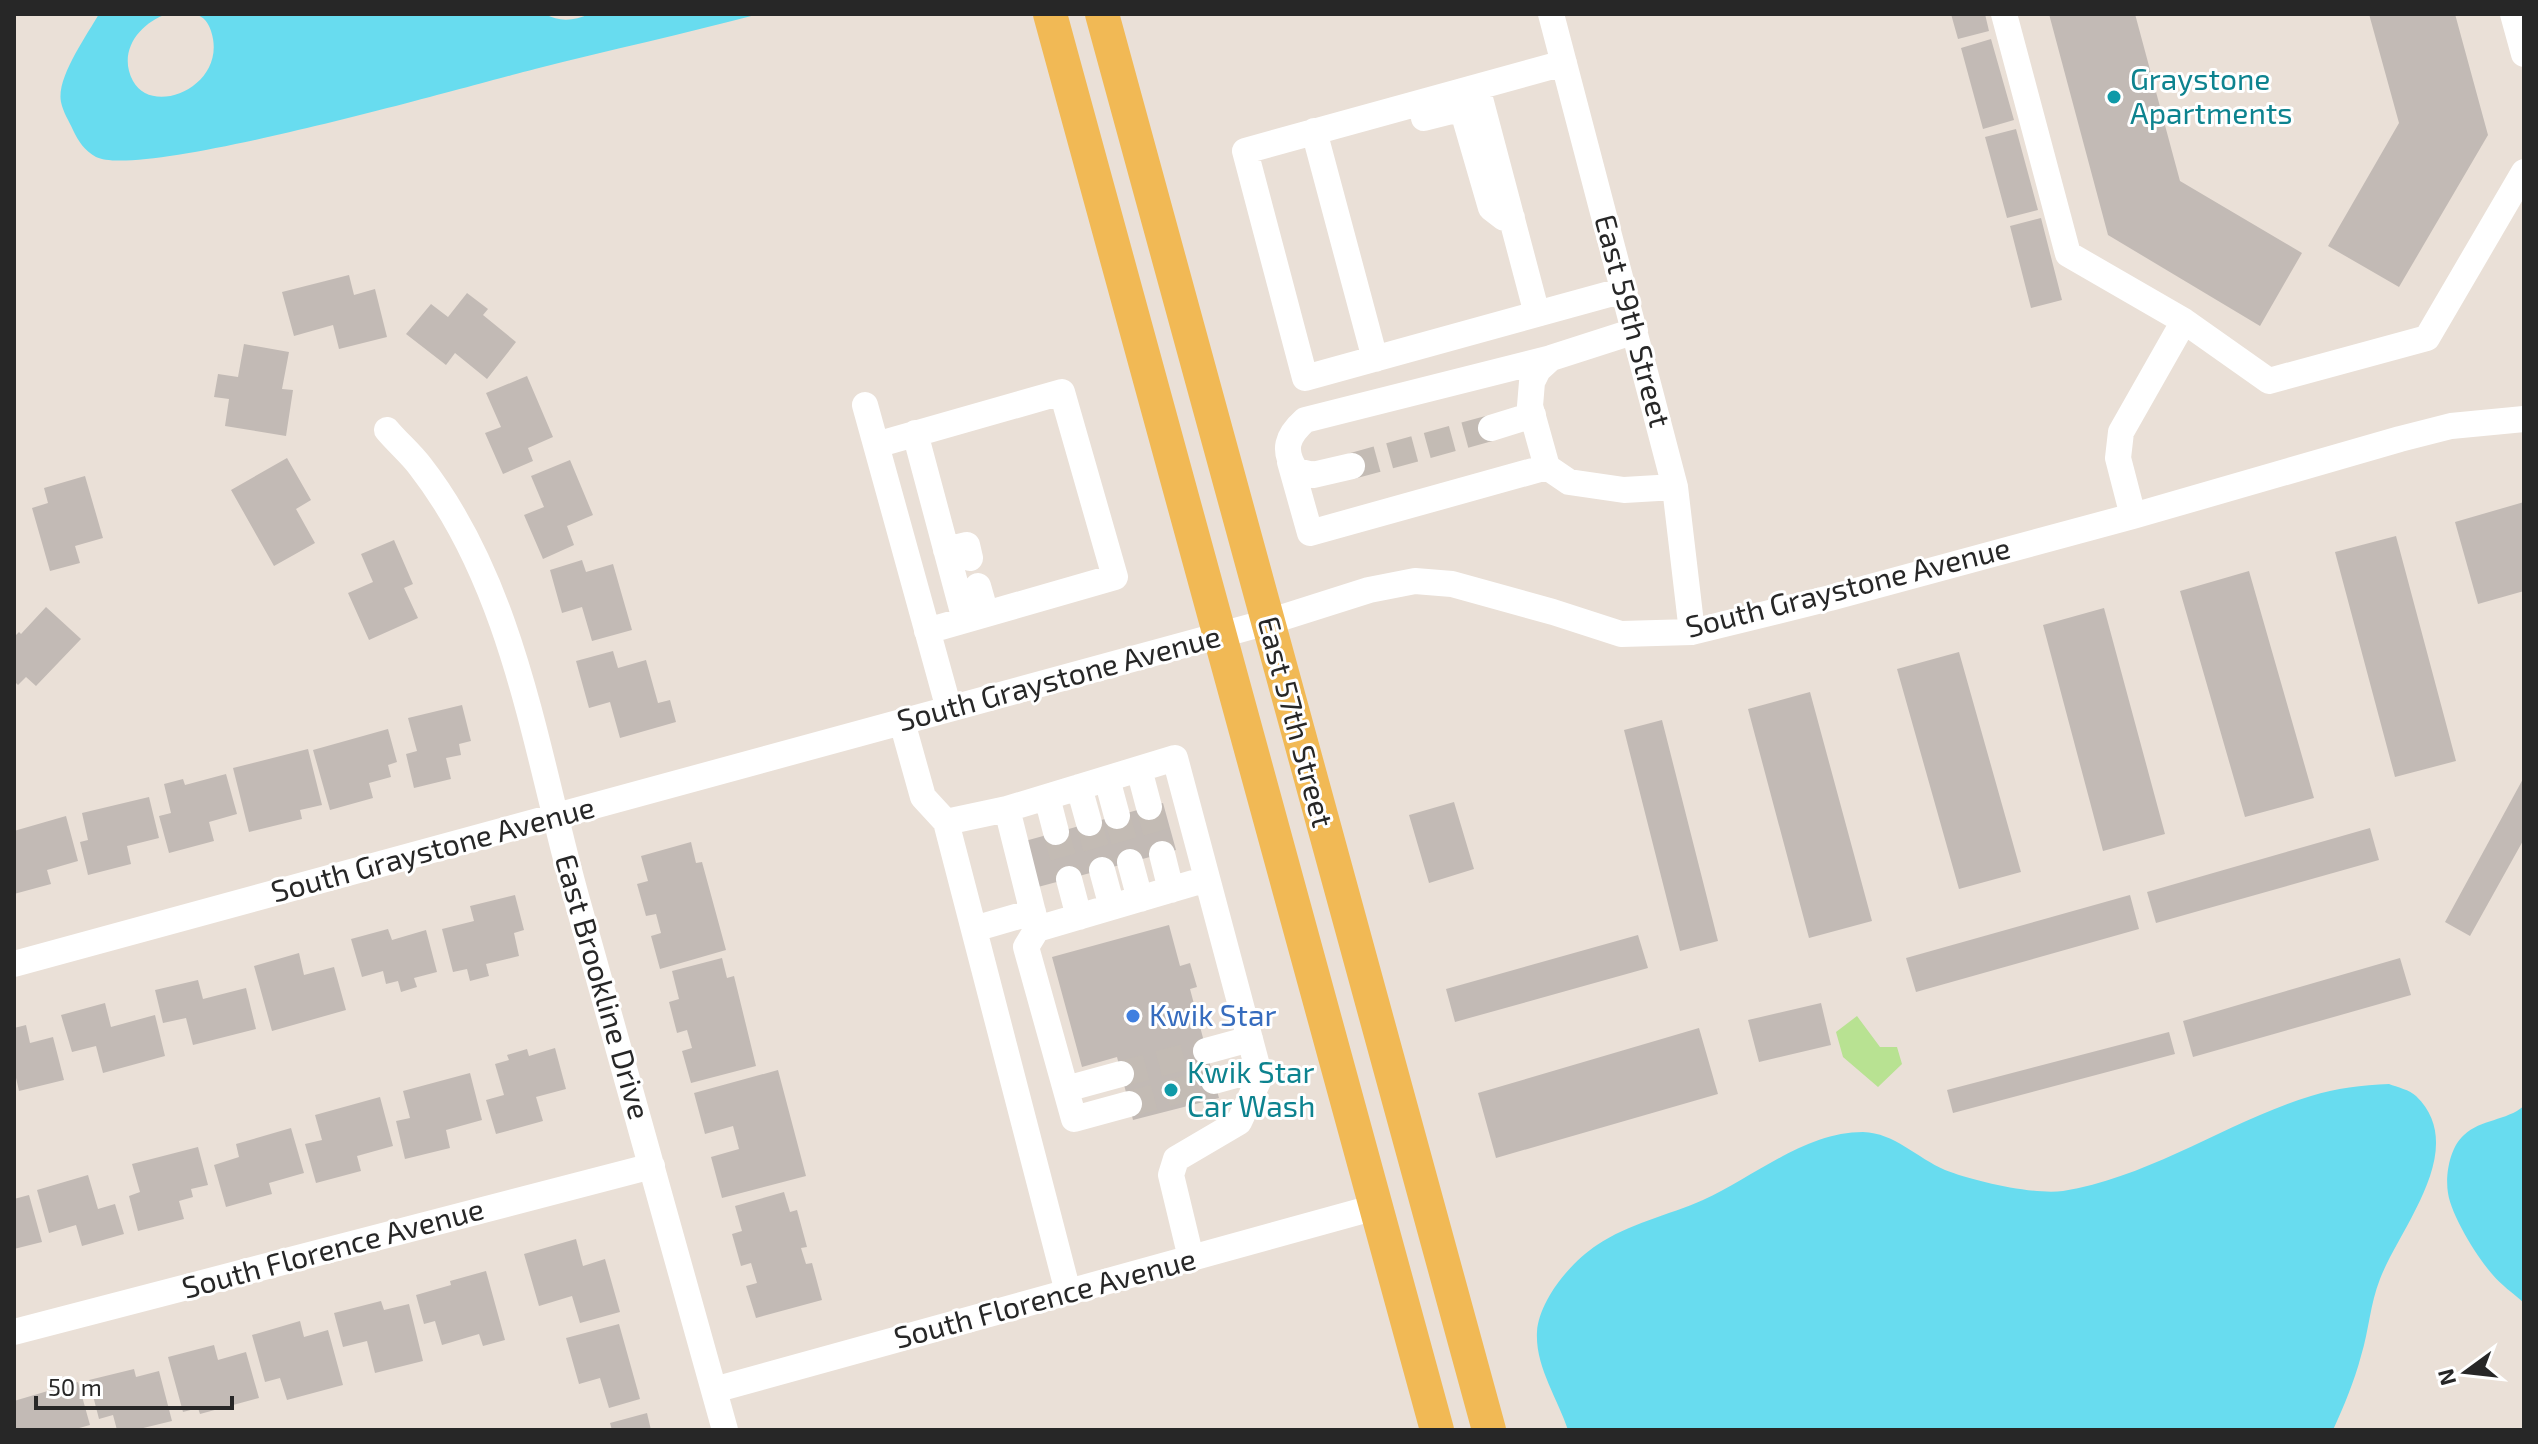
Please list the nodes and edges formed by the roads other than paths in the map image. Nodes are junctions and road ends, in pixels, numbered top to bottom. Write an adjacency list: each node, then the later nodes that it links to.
1 (1050, 14): 35 (main road, East 57th Street)
2 (1102, 14): 32 (main road, East 57th Street)
3 (1551, 14): 7 (street, East 59th Street)
4 (2004, 14): 14 (street)
5 (2513, 14): 6 (street)
6 (2524, 54)
7 (1564, 63): 8 (street); 12 (street, East 59th Street)
8 (1477, 87): 9 (street); 11 (street)
9 (1317, 131): 11 (street); 16 (street); 16 (street)
10 (2524, 172): 14 (street)
11 (1512, 218): 13 (street)
12 (1624, 290): 13 (street); 15 (street, East 59th Street)
13 (1536, 307): 16 (street)
14 (2184, 321): 29 (street)
15 (1635, 331): 17 (street); 28 (street, East 59th Street)
16 (1380, 357)
17 (1551, 358): 19 (street); 25 (street)
18 (865, 405): 24 (street)
19 (1533, 415): 21 (street); 27 (street)
20 (2524, 419): 29 (street, South Graystone Avenue)
21 (1491, 428)
22 (387, 430): 45 (street, East Brookline Drive)
23 (915, 433): 24 (street); 31 (street); 31 (street)
24 (876, 445): 33 (street)
25 (1290, 462): 26 (street); 27 (street)
26 (1352, 466)
27 (1547, 467): 28 (street)
28 (1675, 487): 34 (street, East 59th Street)
29 (2133, 516): 34 (street, South Graystone Avenue)
30 (978, 586): 31 (street)
31 (976, 617): 33 (street)
32 (1268, 622): 34 (street, South Graystone Avenue); 35 (street, South Graystone Avenue); 76 (main road, East 57th Street)
33 (927, 631): 36 (street)
34 (1692, 632)
35 (1219, 635): 36 (street, South Graystone Avenue); 69 (main road, East 57th Street)
36 (949, 709): 37 (street, South Graystone Avenue)
37 (902, 722): 45 (street, South Graystone Avenue); 46 (street)
38 (1139, 769): 39 (street); 42 (street); 53 (street)
39 (1107, 779): 40 (street); 44 (street)
40 (1079, 787): 41 (street); 47 (street)
41 (1047, 797): 43 (street); 48 (street)
42 (1149, 807)
43 (1007, 809): 46 (street); 58 (street)
44 (1117, 816)
45 (554, 818): 60 (street, South Graystone Avenue); 68 (street, East Brookline Drive)
46 (946, 822): 59 (street)
47 (1089, 823)
48 (1056, 832)
49 (1162, 854): 54 (street)
50 (1130, 862): 55 (street)
51 (1102, 870): 56 (street)
52 (1069, 879): 57 (street)
53 (1207, 879): 54 (street); 61 (street)
54 (1171, 890): 55 (street)
55 (1140, 899): 56 (street)
56 (1112, 907): 57 (street)
57 (1079, 917): 58 (street)
58 (1035, 921): 59 (street); 66 (street)
59 (974, 929): 71 (street)
60 (14, 964)
61 (1250, 1039): 62 (street); 63 (street)
62 (1206, 1051)
63 (1258, 1069): 65 (street); 70 (street)
64 (1121, 1074): 66 (street)
65 (1214, 1081)
66 (1066, 1089): 67 (street)
67 (1129, 1104)
68 (652, 1166): 72 (street, South Florence Avenue); 73 (street, East Brookline Drive)
69 (1376, 1207): 70 (street, South Florence Avenue); 75 (main road, East 57th Street)
70 (1191, 1258): 71 (street, South Florence Avenue)
71 (1068, 1292): 73 (street, South Florence Avenue)
72 (14, 1332)
73 (714, 1390): 74 (street, East Brookline Drive)
74 (725, 1430)
75 (1437, 1430)
76 (1489, 1430)

